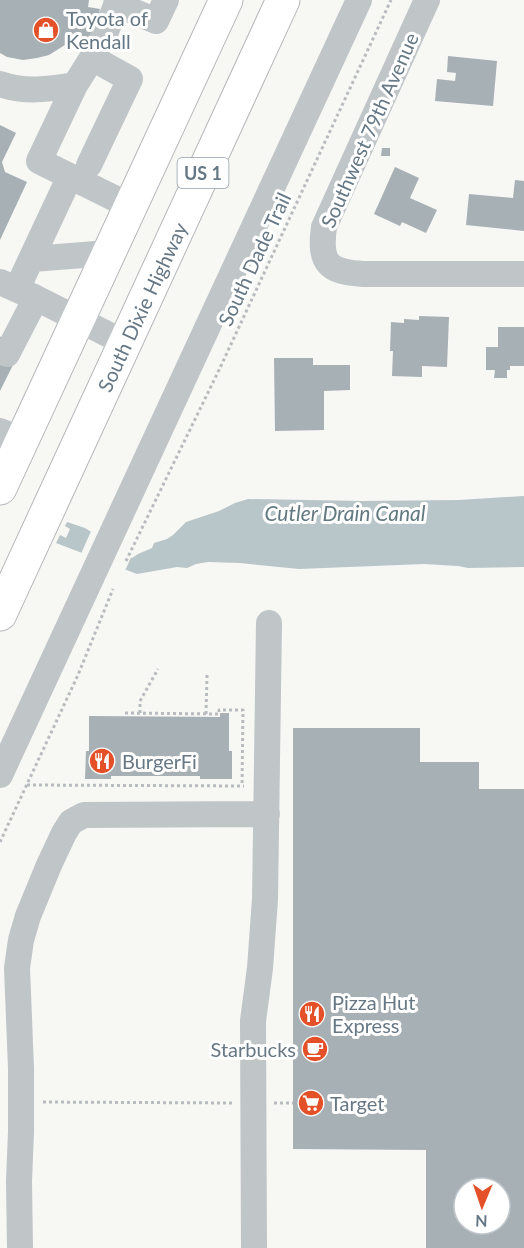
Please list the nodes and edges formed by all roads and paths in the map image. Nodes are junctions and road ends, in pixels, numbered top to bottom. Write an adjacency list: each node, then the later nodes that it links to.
1 (166, 0): 7 (street)
2 (226, 0): 12 (highway, US 1)
3 (359, 0): 22 (street)
4 (391, 0): 22 (path, South Dade Trail)
5 (427, 0): 15 (street, Southwest 79th Avenue)
6 (280, 1): 18 (highway, South Dixie Highway / US 1)
7 (117, 2): 8 (street)
8 (93, 58): 10 (street); 11 (street)
9 (0, 84): 10 (street)
10 (75, 85): 11 (street)
11 (80, 170): 12 (street); 14 (street)
12 (130, 206): 13 (highway, US 1)
13 (109, 253): 14 (street); 17 (highway, US 1)
14 (32, 259): 16 (street)
15 (524, 274)
16 (18, 290): 17 (street); 19 (street)
17 (78, 320): 18 (street); 20 (highway, US 1)
18 (125, 343): 24 (highway, South Dixie Highway / US 1)
19 (7, 354)
20 (11, 436): 21 (highway, US 1)
21 (0, 488)
22 (129, 524): 23 (street)
23 (102, 584): 31 (street); 32 (path)
24 (0, 614)
25 (269, 623): 35 (street)
26 (158, 669): 29 (path)
27 (207, 675): 30 (path)
28 (125, 713): 29 (path)
29 (140, 713): 30 (path)
30 (206, 714): 33 (path)
31 (0, 775)
32 (27, 785): 33 (path); 36 (path)
33 (242, 786): 34 (path)
34 (253, 786)
35 (267, 814): 37 (street); 43 (street)
36 (0, 842)
37 (10, 1067): 42 (street)
38 (41, 1102): 39 (path)
39 (242, 1102)
40 (270, 1102): 41 (path)
41 (293, 1103)
42 (20, 1248)
43 (254, 1248)

